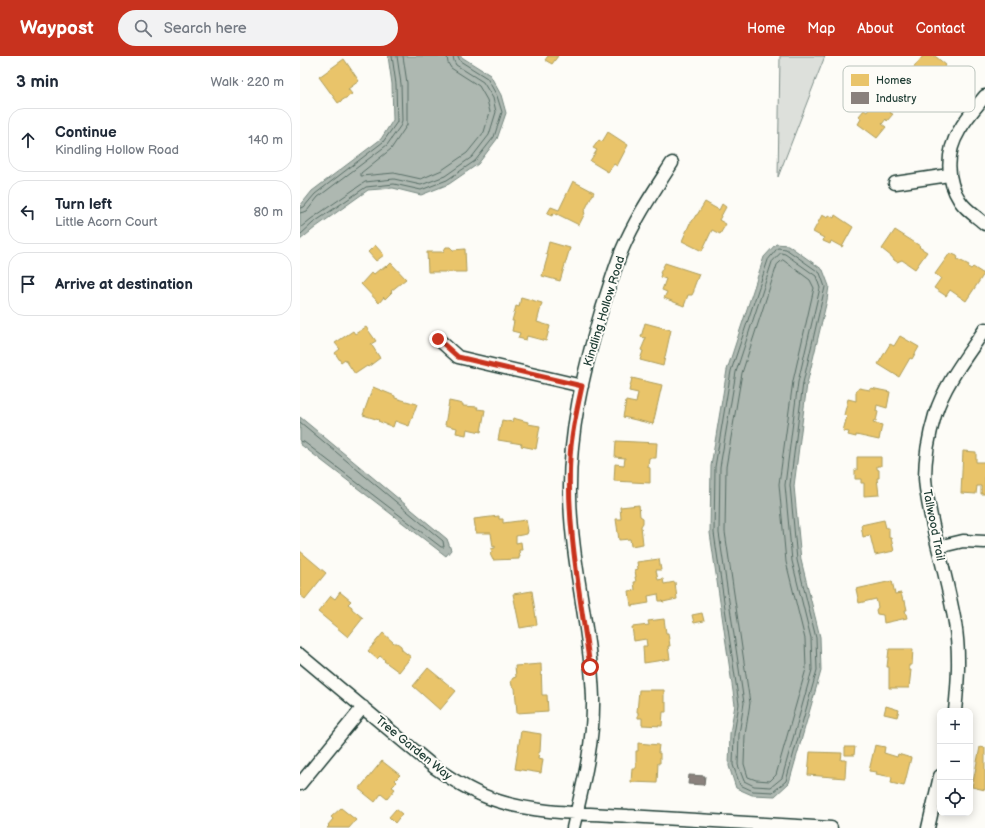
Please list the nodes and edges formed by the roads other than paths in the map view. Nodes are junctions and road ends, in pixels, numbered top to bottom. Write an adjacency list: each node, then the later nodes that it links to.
1 (985, 96): 2 (street)
2 (975, 109)
3 (973, 112): 5 (street)
4 (672, 163): 10 (street, Kindling Hollow Road)
5 (949, 174): 6 (street); 7 (street)
6 (895, 184)
7 (985, 224)
8 (985, 329): 12 (street, Tallwood Trail)
9 (438, 339): 10 (street)
10 (582, 386): 18 (street, Kindling Hollow Road)
11 (985, 542): 12 (street)
12 (938, 547): 15 (street, Tallwood Trail)
13 (300, 655): 14 (street, Tree Garden Way)
14 (363, 707): 17 (street); 18 (street, Tree Garden Way)
15 (955, 708)
16 (939, 780): 21 (street)
17 (300, 784)
18 (577, 813): 19 (street, Kindling Hollow Road); 20 (street, Tree Garden Way)
19 (573, 828)
20 (831, 828)
21 (928, 828)

